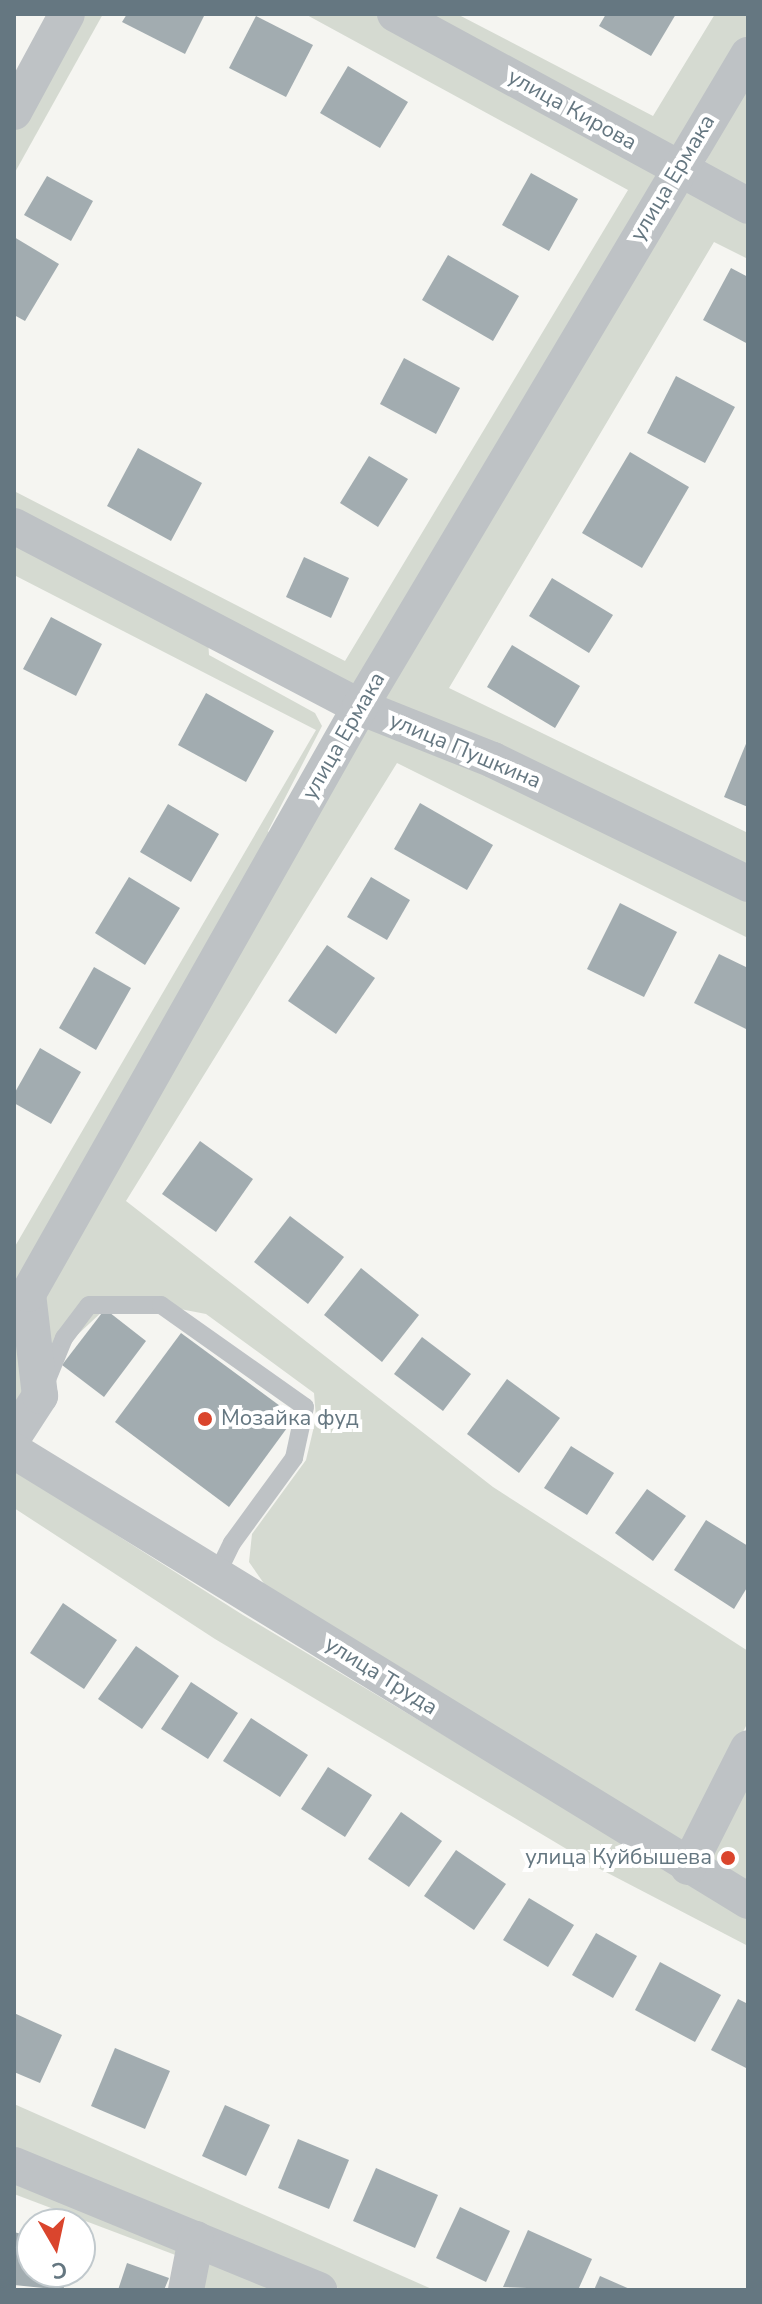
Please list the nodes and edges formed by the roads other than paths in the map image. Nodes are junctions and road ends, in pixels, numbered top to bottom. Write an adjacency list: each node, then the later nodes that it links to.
1 (67, 14): 4 (street)
2 (395, 14): 5 (street, улица Кирова)
3 (748, 55): 5 (street, улица Ермака)
4 (14, 112)
5 (678, 168): 6 (street, улица Кирова); 8 (street, улица Ермака)
6 (748, 206)
7 (14, 526): 8 (street, улица Пушкина)
8 (360, 707): 9 (street, улица Пушкина); 10 (street, улица Ермака)
9 (748, 884)
10 (40, 1396): 11 (street); 13 (lane)
11 (14, 1436)
12 (14, 1451): 13 (street, улица Труда)
13 (217, 1574): 15 (street, улица Труда)
14 (748, 1748): 15 (street)
15 (688, 1867): 16 (street, улица Труда)
16 (748, 1901)
17 (14, 2165): 18 (street)
18 (196, 2239): 19 (street); 20 (street)
19 (186, 2290)
20 (319, 2290)

